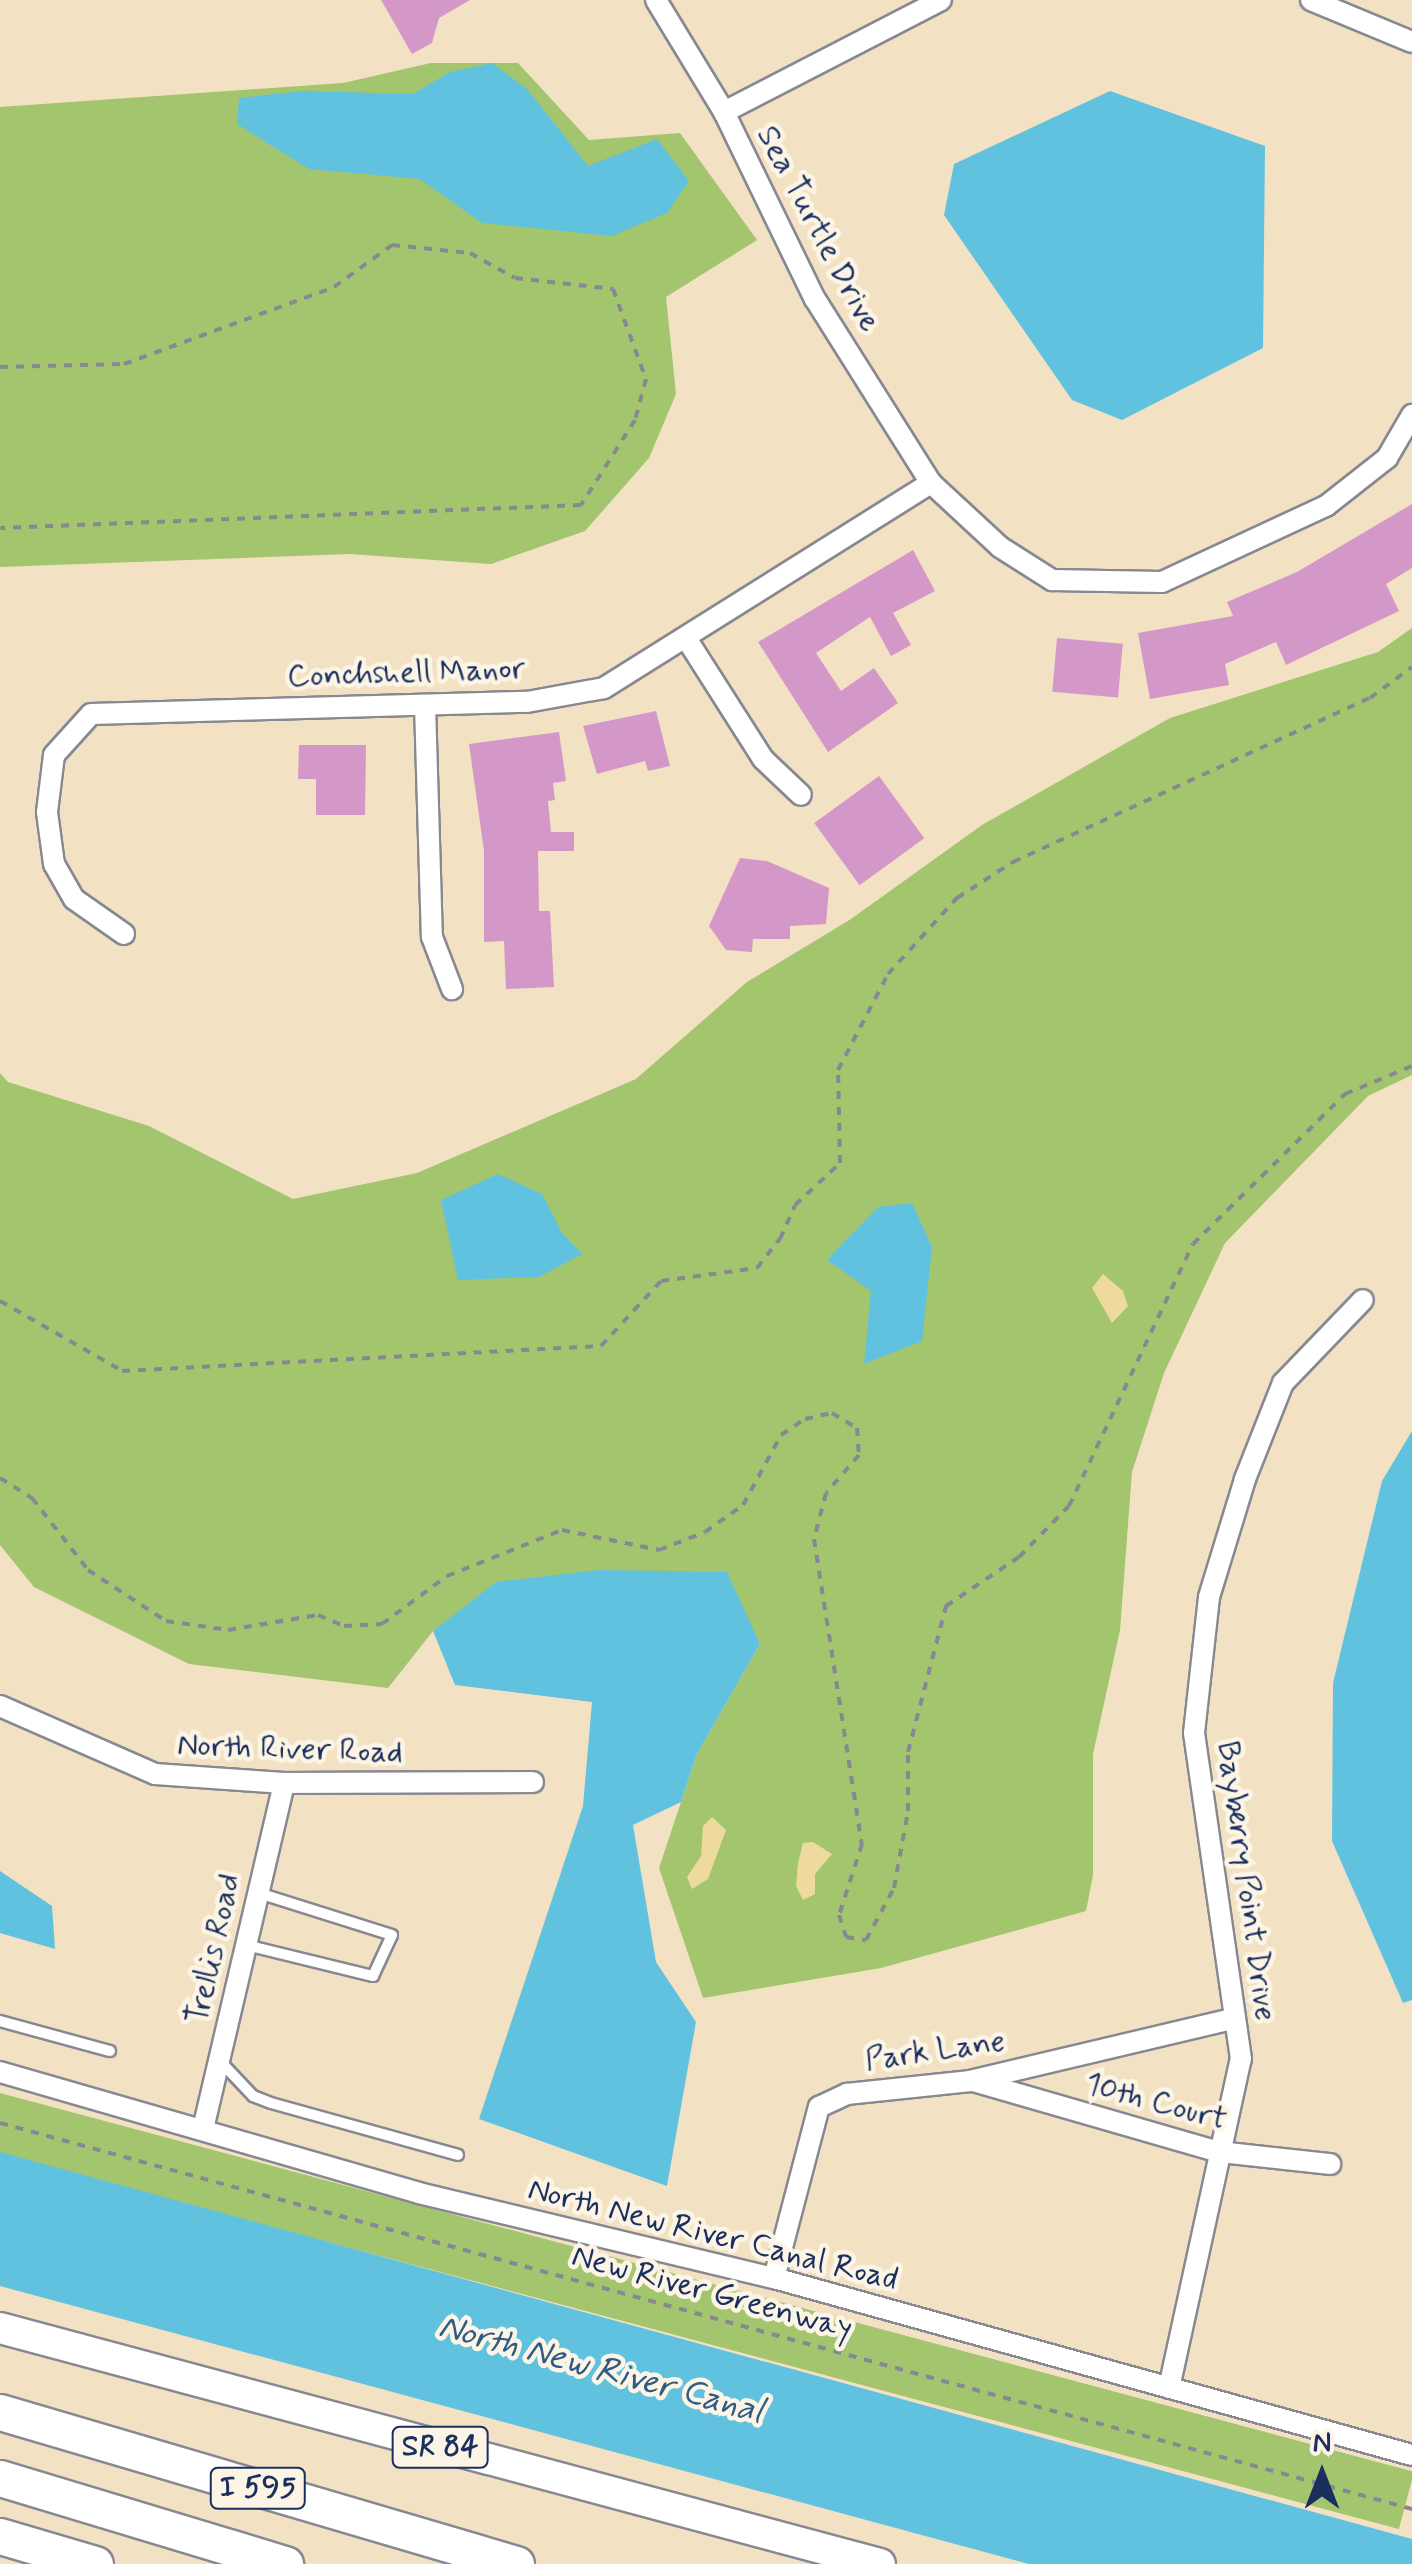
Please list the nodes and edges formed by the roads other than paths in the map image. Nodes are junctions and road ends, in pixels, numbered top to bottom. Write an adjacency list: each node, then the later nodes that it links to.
1 (656, 0): 5 (street, Sea Turtle Drive)
2 (941, 0): 5 (street)
3 (1310, 0): 4 (street)
4 (1412, 42)
5 (724, 112): 7 (street, Sea Turtle Drive)
6 (1412, 415): 7 (street, Sea Turtle Drive)
7 (931, 483): 8 (street, Conchshell Manor)
8 (686, 638): 9 (street, Conchshell Manor); 10 (street)
9 (425, 705): 11 (street, Conchshell Manor); 12 (street)
10 (802, 796)
11 (124, 934)
12 (452, 989)
13 (1362, 1300): 19 (street, Bayberry Point Drive)
14 (0, 1706): 16 (street, North River Road)
15 (533, 1782): 16 (street, North River Road)
16 (284, 1783): 17 (street, Trellis Road)
17 (258, 1892): 18 (street, Trellis Road); 18 (lane)
18 (246, 1945): 22 (street, Trellis Road)
19 (1233, 2019): 24 (street, Park Lane); 26 (street, Bayberry Point Drive)
20 (0, 2021): 21 (lane)
21 (110, 2051)
22 (219, 2060): 25 (street, Trellis Road); 27 (lane)
23 (0, 2072): 25 (street, North New River Canal Road)
24 (970, 2080): 26 (street, 10th Court); 29 (street, Park Lane)
25 (203, 2129): 29 (street, North New River Canal Road)
26 (1220, 2152): 28 (street, 10th Court); 31 (street, Bayberry Point Drive)
27 (458, 2155)
28 (1330, 2164)
29 (774, 2278): 31 (street, North New River Canal Road)
30 (0, 2328): 39 (main road, SR 84)
31 (1169, 2388): 33 (street, North New River Canal Road)
32 (0, 2412): 38 (highway, I 595)
33 (1412, 2454)
34 (0, 2478): 37 (highway)
35 (0, 2536): 36 (highway)
36 (95, 2564)
37 (285, 2564)
38 (516, 2564)
39 (880, 2564)

